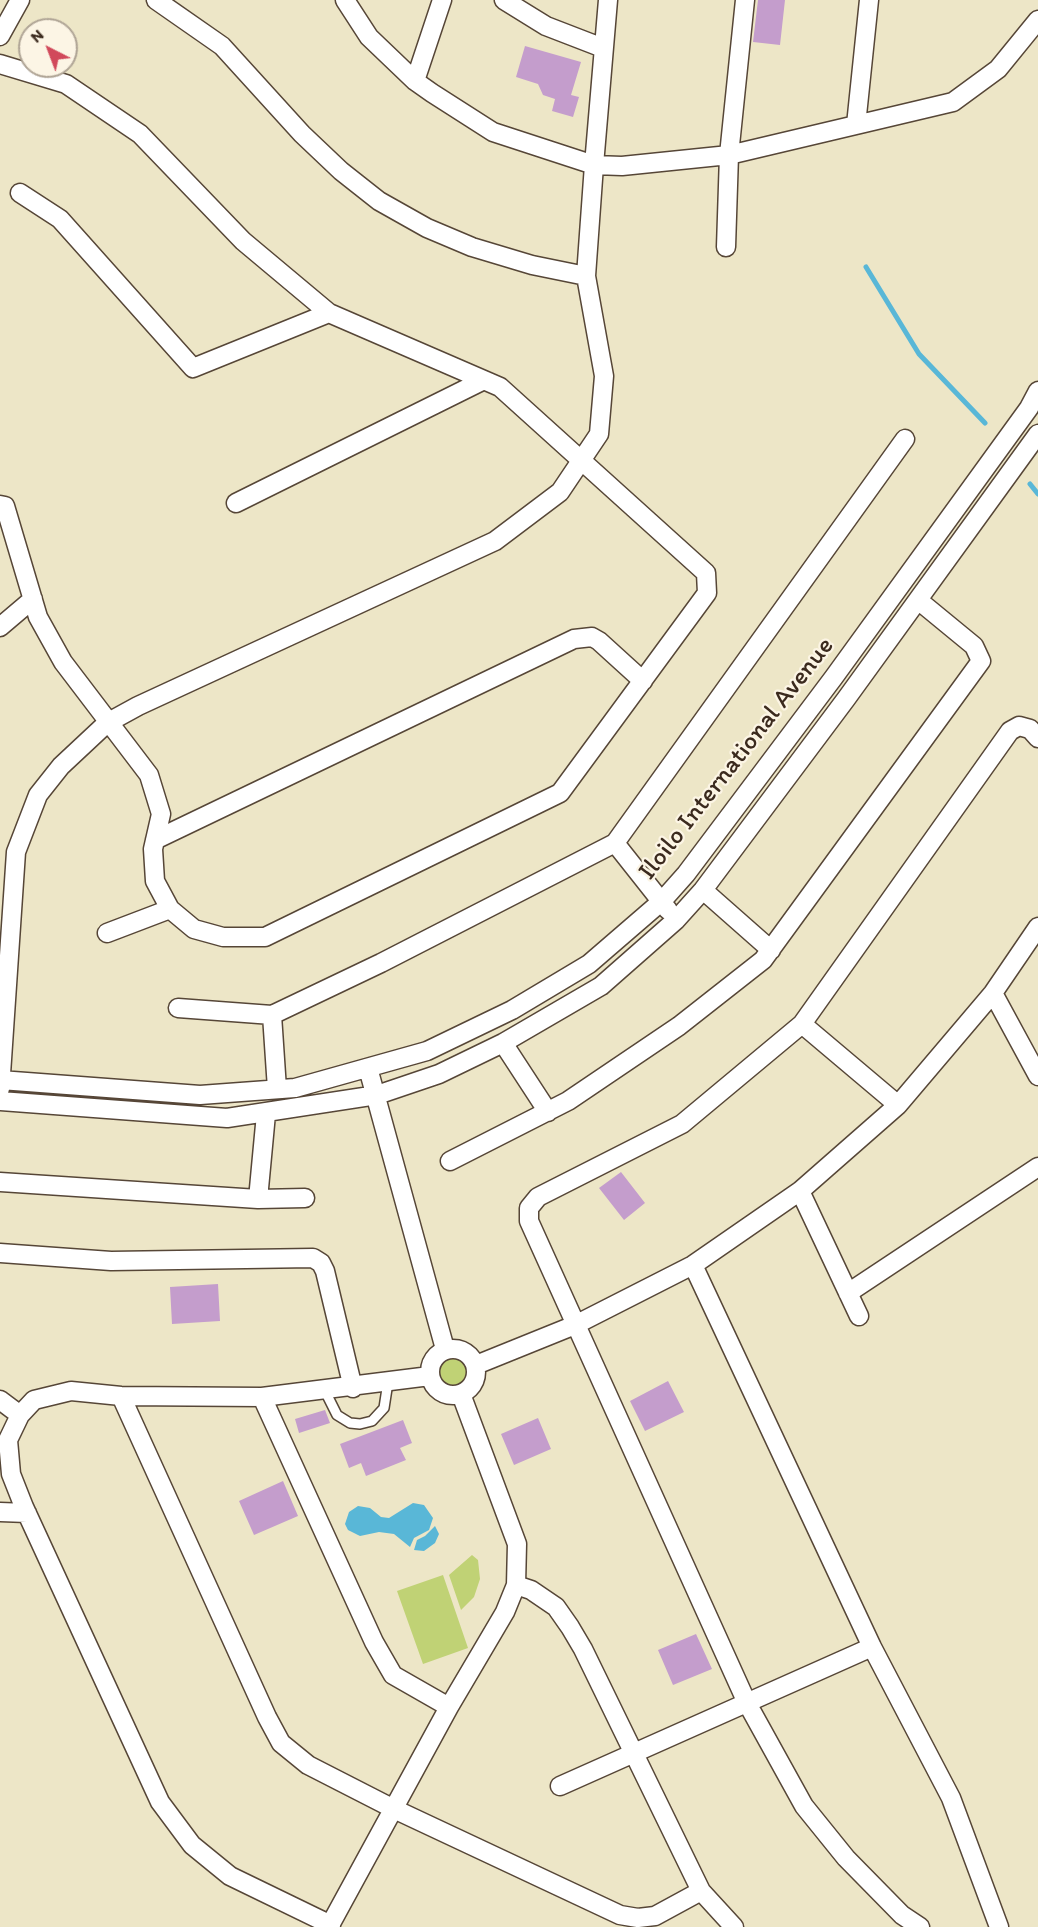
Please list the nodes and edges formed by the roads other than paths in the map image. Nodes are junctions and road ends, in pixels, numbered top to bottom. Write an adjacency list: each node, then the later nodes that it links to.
1 (20, 0): 10 (street)
2 (156, 0): 19 (street)
3 (345, 0): 13 (street)
4 (442, 0): 13 (street)
5 (504, 0): 11 (street)
6 (608, 0): 11 (street)
7 (745, 0): 15 (street)
8 (868, 0): 14 (street)
9 (1038, 20): 14 (street)
10 (0, 36)
11 (603, 48): 16 (street)
12 (0, 64): 20 (street)
13 (414, 81): 16 (street)
14 (856, 125): 15 (street)
15 (729, 155): 16 (street); 18 (street)
16 (594, 165): 19 (street)
17 (20, 193): 20 (street)
18 (726, 247)
19 (586, 276): 27 (street)
20 (329, 313): 21 (street)
21 (482, 381): 27 (street); 29 (street)
22 (1038, 391): 23 (street, Iloilo International Avenue)
23 (1023, 416): 24 (street); 39 (street, Iloilo International Avenue)
24 (1038, 428)
25 (1038, 434): 31 (street, Iloilo International Avenue)
26 (905, 439): 37 (street)
27 (582, 460): 33 (street); 34 (street)
28 (2, 503): 30 (street)
29 (236, 503)
30 (33, 600): 32 (street); 34 (street)
31 (918, 600): 38 (street, Iloilo International Avenue); 44 (street)
32 (0, 627)
33 (644, 681): 36 (street); 40 (street)
34 (107, 723): 36 (street); 52 (street)
35 (1038, 738): 48 (street)
36 (154, 840): 40 (street)
37 (615, 843): 39 (street); 47 (street)
38 (703, 890): 41 (street, Iloilo International Avenue); 44 (street)
39 (662, 901): 41 (street); 50 (street, Iloilo International Avenue)
40 (170, 909): 43 (street)
41 (676, 921): 49 (street, Iloilo International Avenue)
42 (1038, 927): 45 (street)
43 (107, 933)
44 (771, 950): 57 (street)
45 (993, 993): 51 (street); 56 (street)
46 (178, 1008): 47 (street)
47 (272, 1015): 53 (street)
48 (802, 1024): 56 (street); 69 (street)
49 (503, 1043): 54 (street, Iloilo International Avenue); 57 (street)
50 (368, 1068): 53 (street, Iloilo International Avenue); 54 (street)
51 (1038, 1076)
52 (0, 1083): 53 (street, Iloilo International Avenue)
53 (276, 1089)
54 (377, 1095): 58 (street, Iloilo International Avenue); 70 (street)
55 (0, 1101): 58 (street, Iloilo International Avenue)
56 (897, 1106): 62 (street)
57 (548, 1112): 59 (street)
58 (266, 1114): 64 (street)
59 (450, 1161)
60 (1038, 1167): 67 (street)
61 (0, 1182): 64 (street)
62 (800, 1191): 66 (street); 67 (street)
63 (305, 1198): 64 (street)
64 (258, 1199)
65 (0, 1253): 74 (street)
66 (693, 1265): 69 (street); 84 (street)
67 (848, 1293): 68 (street)
68 (859, 1316)
69 (575, 1325): 71 (street); 85 (street)
70 (445, 1349): 71 (street); 72 (street)
71 (476, 1365): 76 (street)
72 (430, 1376): 73 (street); 76 (street)
73 (388, 1382): 74 (street); 75 (lane)
74 (353, 1388): 75 (street)
75 (325, 1391): 78 (street)
76 (460, 1394): 83 (street)
77 (121, 1396): 78 (street); 80 (street); 89 (street)
78 (262, 1397): 86 (street)
79 (0, 1400): 80 (street)
80 (20, 1415): 82 (street)
81 (0, 1512): 82 (street)
82 (27, 1513): 91 (street)
83 (516, 1586): 86 (street); 87 (street)
84 (872, 1647): 85 (street); 94 (street)
85 (747, 1703): 87 (street); 93 (street)
86 (449, 1707): 89 (street)
87 (632, 1752): 88 (street); 90 (street)
88 (560, 1786)
89 (394, 1809): 90 (street); 91 (street)
90 (701, 1891): 92 (street)
91 (330, 1926)
92 (734, 1927)
93 (920, 1927)
94 (999, 1927)

